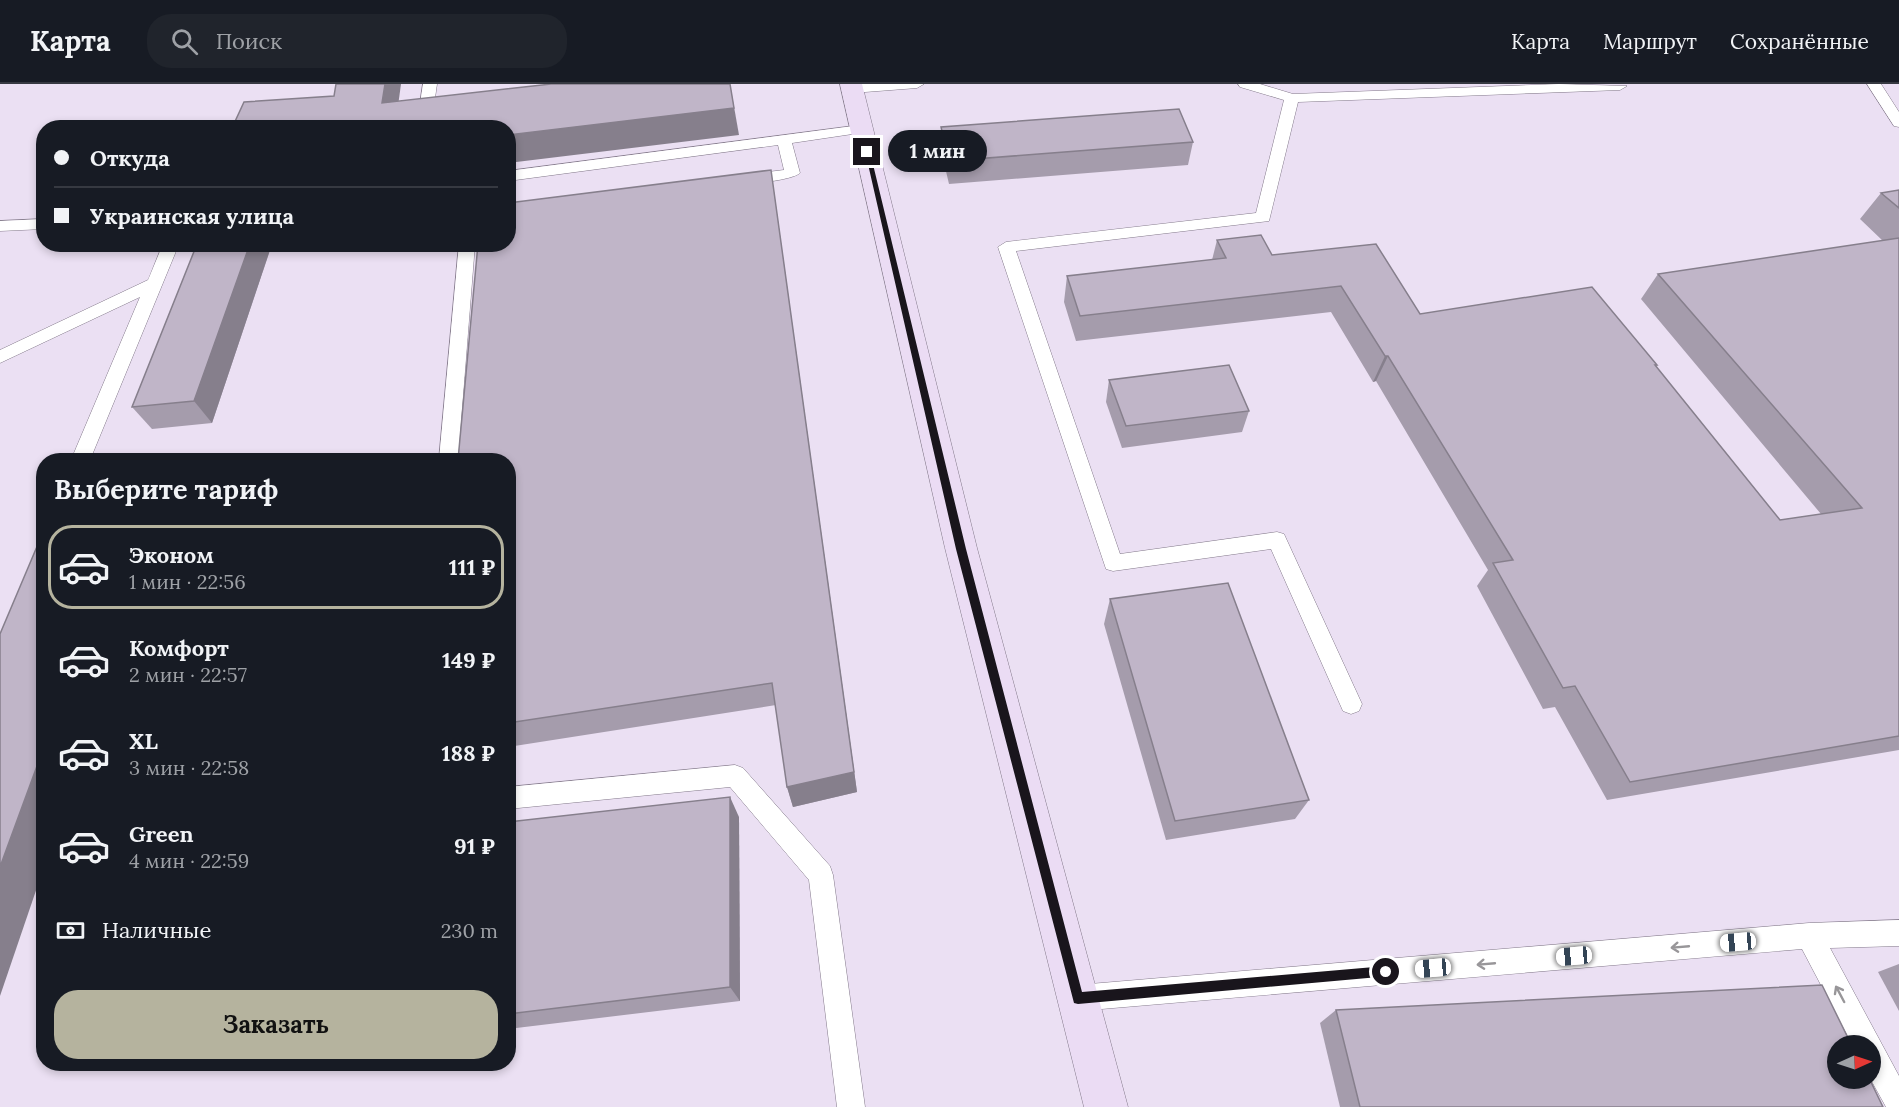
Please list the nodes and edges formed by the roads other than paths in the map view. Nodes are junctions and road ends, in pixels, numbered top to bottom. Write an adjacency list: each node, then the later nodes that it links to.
1 (430, 84): 8 (lane)
2 (917, 84): 6 (lane)
3 (1245, 84): 7 (lane)
4 (1874, 84): 9 (lane)
5 (1620, 86): 7 (lane)
6 (851, 87): 10 (main road)
7 (1292, 98): 22 (lane)
8 (449, 114)
9 (1899, 123)
10 (861, 129): 11 (lane); 26 (main road)
11 (784, 140): 12 (lane); 13 (lane)
12 (516, 175)
13 (726, 183)
14 (36, 224): 15 (lane)
15 (0, 226)
16 (168, 252): 18 (lane)
17 (466, 252): 21 (lane)
18 (154, 283): 19 (lane); 20 (lane)
19 (0, 357)
20 (83, 453)
21 (449, 453)
22 (1351, 704)
23 (516, 797): 30 (lane)
24 (1899, 933): 25 (lane)
25 (1809, 936): 26 (lane, one-way to 26); 27 (lane, one-way to 25)
26 (1078, 998): 31 (main road)
27 (1862, 1035)
28 (1881, 1071): 29 (lane)
29 (1899, 1103)
30 (850, 1107)
31 (1106, 1107)

